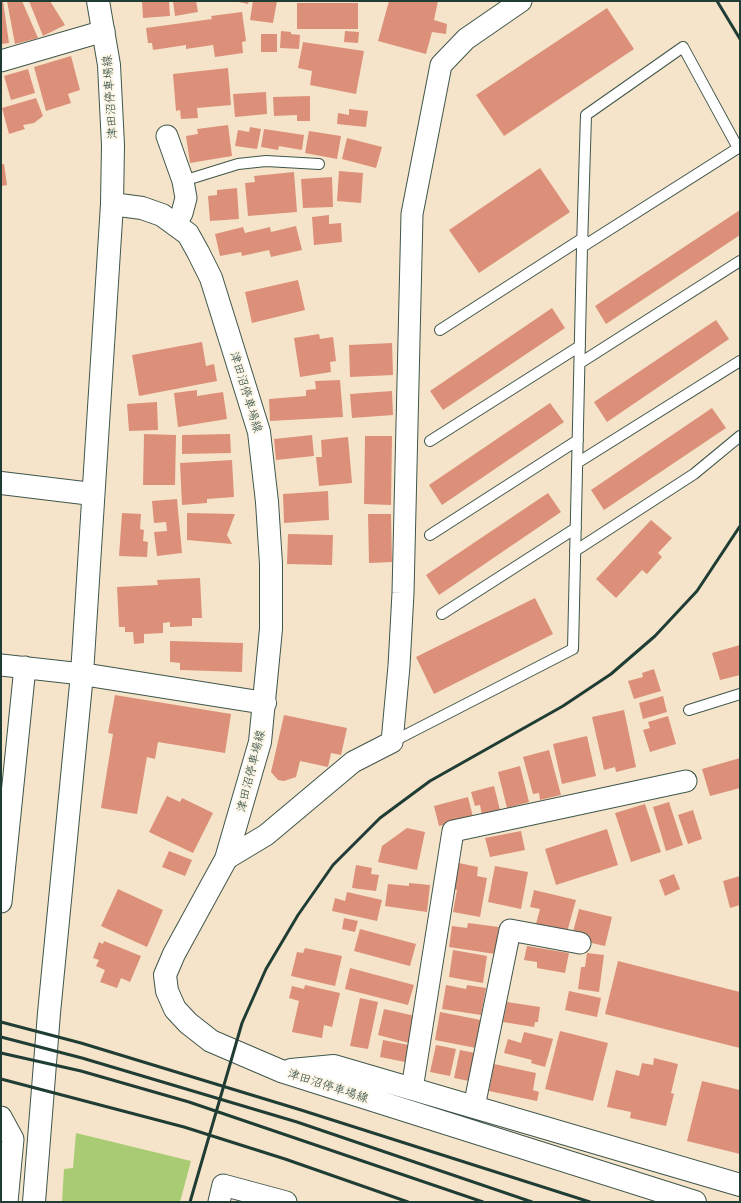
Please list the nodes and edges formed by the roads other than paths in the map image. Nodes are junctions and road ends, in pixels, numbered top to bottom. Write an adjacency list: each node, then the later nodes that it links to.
1 (98, 1): 3 (street, 津田沼停車場線)
2 (521, 1): 32 (street)
3 (104, 31): 4 (street); 8 (street, 津田沼停車場線)
4 (1, 61)
5 (167, 136): 7 (street)
6 (319, 164): 7 (lane)
7 (183, 180): 9 (street)
8 (112, 204): 9 (street, 津田沼停車場線); 21 (street)
9 (176, 224): 30 (street, 津田沼停車場線)
10 (582, 243): 10 (lane); 12 (lane); 13 (lane)
11 (740, 261): 15 (lane)
12 (440, 330)
13 (580, 346): 15 (lane); 18 (lane)
14 (740, 361): 19 (lane)
15 (580, 363): 17 (lane)
16 (740, 436): 24 (lane)
17 (578, 440): 19 (lane); 23 (lane)
18 (430, 441)
19 (577, 463): 22 (lane)
20 (1, 483): 21 (street)
21 (92, 494): 28 (street)
22 (576, 528): 24 (lane); 25 (lane)
23 (430, 536)
24 (575, 551): 32 (lane)
25 (442, 614)
26 (1, 664): 27 (street)
27 (25, 667): 28 (street); 35 (street)
28 (82, 674): 30 (street); 43 (street)
29 (740, 694): 31 (lane)
30 (265, 703): 34 (street, 津田沼停車場線)
31 (689, 710)
32 (392, 742): 34 (street)
33 (686, 781): 38 (street)
34 (226, 859): 37 (street, 津田沼停車場線)
35 (1, 902)
36 (580, 943): 39 (street)
37 (281, 1071): 38 (street); 46 (street, 津田沼停車場線)
38 (412, 1089): 39 (street)
39 (474, 1107): 41 (street)
40 (1, 1117): 42 (street)
41 (740, 1185)
42 (7, 1202)
43 (34, 1202)
44 (219, 1202): 45 (street)
45 (286, 1202)
46 (695, 1202)

